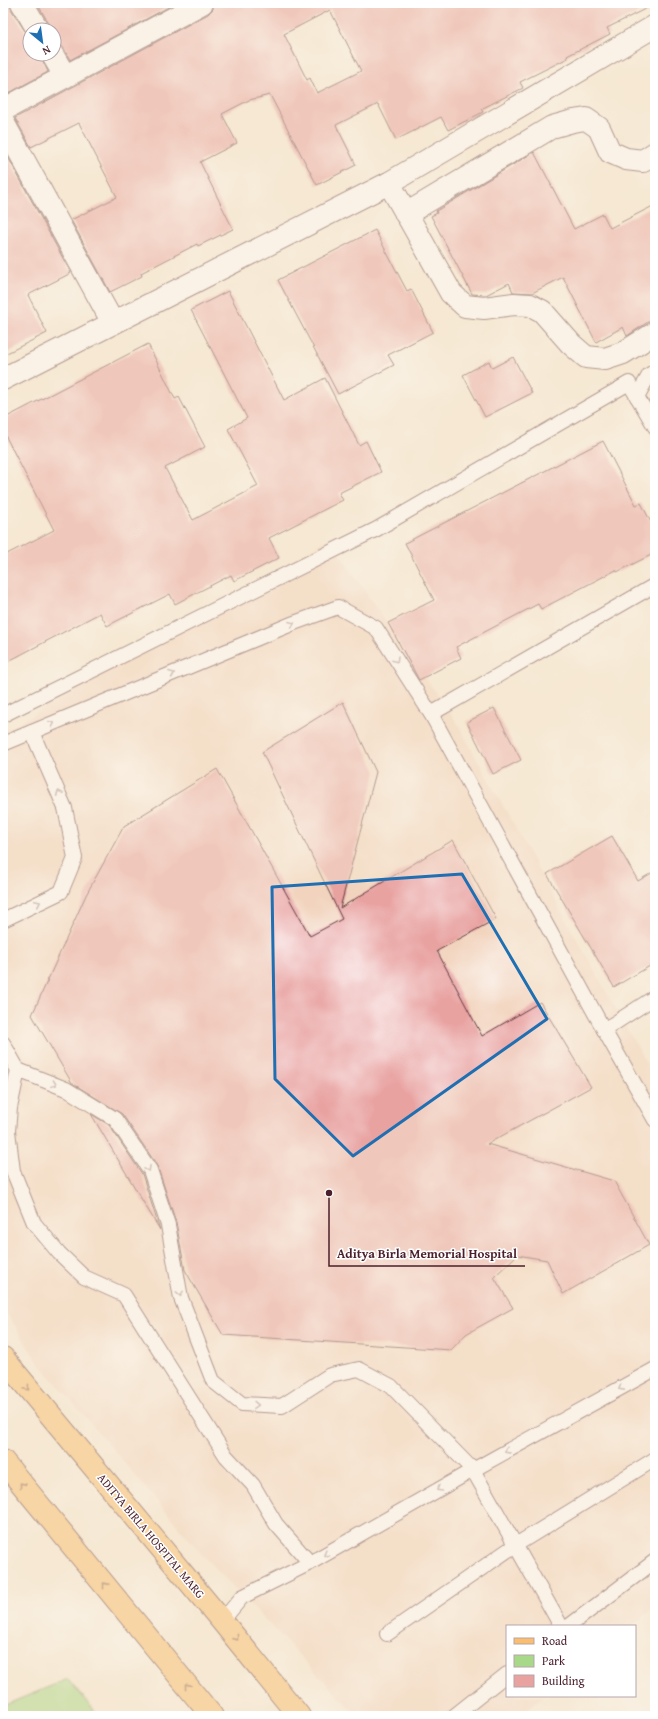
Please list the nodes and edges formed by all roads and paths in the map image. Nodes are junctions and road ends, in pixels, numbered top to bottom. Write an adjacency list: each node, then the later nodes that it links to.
1 (22, 3): 3 (street)
2 (202, 3): 6 (street)
3 (33, 22)
4 (655, 26): 10 (street)
5 (56, 62): 6 (street)
6 (64, 76): 7 (street)
7 (3, 110)
8 (3, 122): 12 (street)
9 (655, 153): 11 (street)
10 (389, 183): 11 (street); 12 (street)
11 (406, 214): 13 (street)
12 (113, 324): 15 (street)
13 (655, 333)
14 (655, 371): 16 (lane)
15 (3, 379)
16 (637, 397): 17 (lane); 20 (lane)
17 (655, 427)
18 (655, 585): 19 (lane)
19 (431, 714): 21 (lane, one-way to 19); 25 (lane)
20 (3, 715)
21 (32, 732): 22 (lane); 23 (lane, one-way to 21)
22 (3, 744)
23 (3, 920)
24 (655, 997): 25 (lane)
25 (604, 1030): 28 (lane)
26 (3, 1043): 27 (lane)
27 (18, 1070): 33 (lane, one-way to 33); 36 (lane)
28 (655, 1120)
29 (3, 1358): 37 (main road, ADITYA BIRLA HOSPITAL MARG, one-way to 37)
30 (655, 1369): 33 (lane, one-way to 33)
31 (655, 1459): 34 (lane)
32 (3, 1461): 42 (main road, one-way to 32)
33 (473, 1470): 34 (lane); 36 (lane, one-way to 36)
34 (514, 1546): 38 (lane); 40 (lane)
35 (655, 1561): 39 (lane)
36 (310, 1563): 37 (lane)
37 (222, 1621): 43 (main road, ADITYA BIRLA HOSPITAL MARG, one-way to 43)
38 (560, 1625)
39 (570, 1625)
40 (387, 1634)
41 (506, 1675): 44 (lane)
42 (212, 1716)
43 (299, 1716)
44 (454, 1716)

